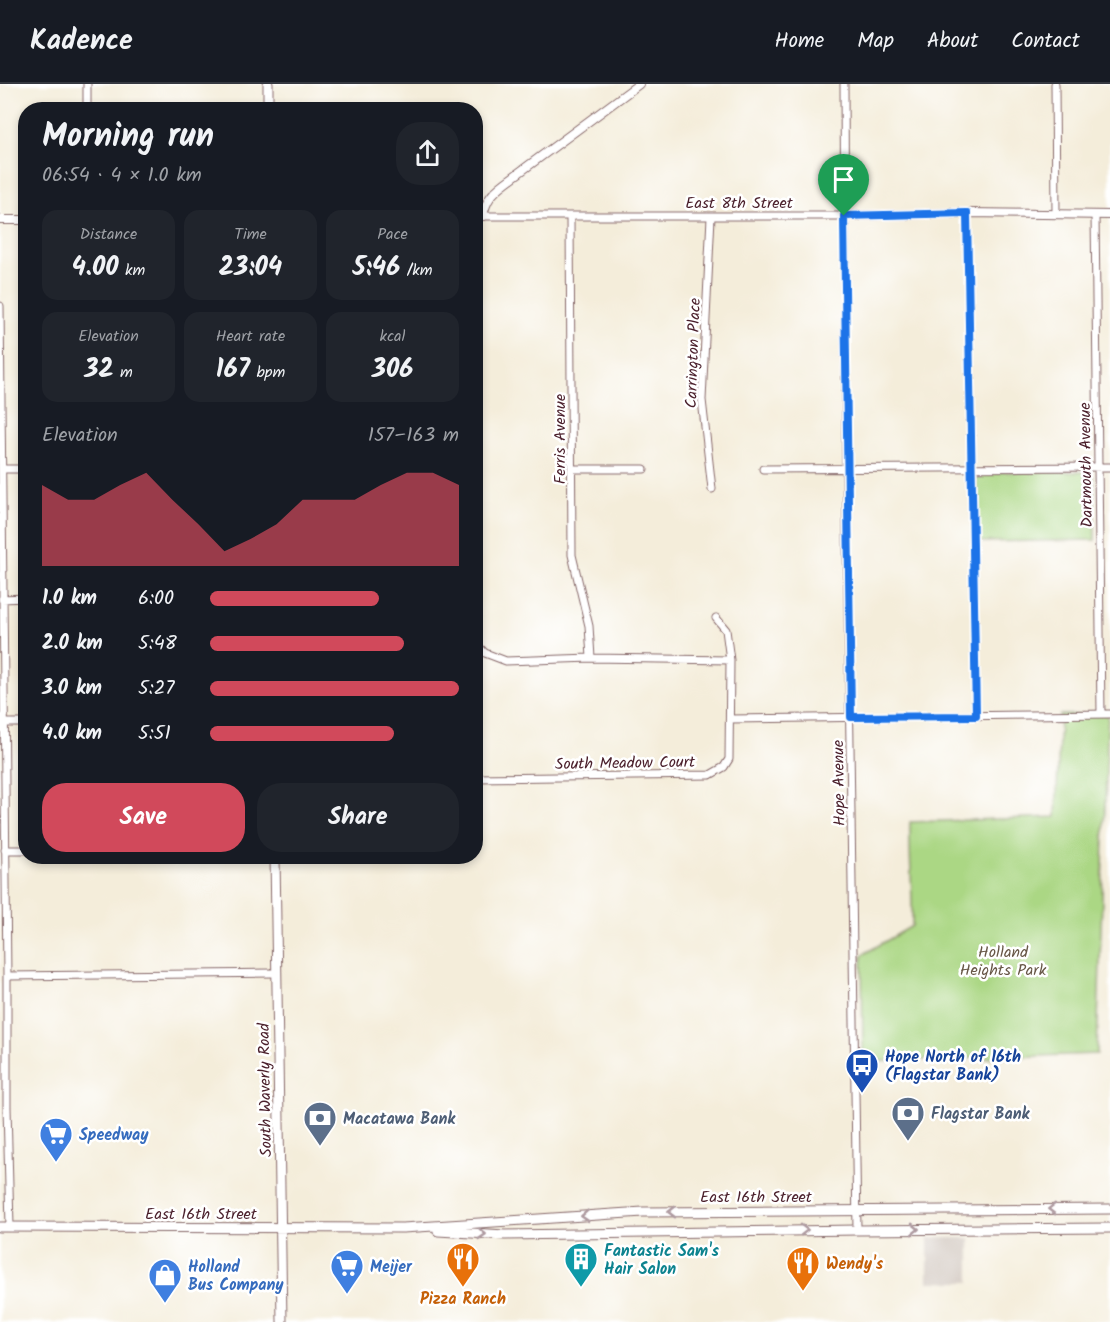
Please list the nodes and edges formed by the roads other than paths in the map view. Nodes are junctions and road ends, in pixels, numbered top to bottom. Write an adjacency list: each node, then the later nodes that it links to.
1 (87, 84): 6 (street)
2 (268, 84): 7 (main road)
3 (639, 84): 8 (street)
4 (844, 84): 14 (street, Hope Avenue)
5 (1055, 84): 10 (street)
6 (87, 102)
7 (268, 102)
8 (483, 209)
9 (967, 213): 10 (street, East 8th Street); 14 (street, East 8th Street); 20 (street)
10 (1056, 214): 12 (street, East 8th Street)
11 (1110, 214): 12 (street, East 8th Street)
12 (1095, 215): 21 (street, Dartmouth Avenue)
13 (483, 216): 15 (street, East 8th Street)
14 (844, 216): 16 (street, East 8th Street); 23 (street, Hope Avenue)
15 (570, 217): 16 (street, East 8th Street); 28 (street, Ferris Avenue)
16 (711, 217): 29 (street, Carrington Place)
17 (0, 220): 18 (street)
18 (18, 220)
19 (0, 306): 24 (street)
20 (972, 467): 21 (street); 23 (street); 38 (street)
21 (1098, 467): 22 (street); 36 (street, Dartmouth Avenue)
22 (1110, 467)
23 (846, 468): 27 (street); 39 (street, Hope Avenue)
24 (2, 469): 25 (street); 31 (street)
25 (18, 469)
26 (644, 469): 28 (street)
27 (763, 469)
28 (573, 470): 34 (street, Ferris Avenue)
29 (712, 489)
30 (18, 598): 31 (street)
31 (2, 599): 41 (street)
32 (716, 618): 35 (street, South Meadow Court)
33 (483, 651): 34 (street)
34 (591, 658): 35 (street)
35 (730, 660): 40 (street, South Meadow Court)
36 (1101, 714): 37 (street); 38 (street)
37 (1110, 714)
38 (976, 716): 39 (street)
39 (851, 717): 40 (street); 50 (street, Hope Avenue)
40 (730, 719): 43 (street, South Meadow Court)
41 (5, 723): 42 (street); 44 (street)
42 (18, 723)
43 (483, 778)
44 (5, 850): 45 (street); 48 (street)
45 (18, 850)
46 (275, 864): 47 (main road, South Waverly Road)
47 (275, 973): 48 (street); 52 (main road, South Waverly Road)
48 (7, 976): 51 (street)
49 (1110, 1209): 50 (main road, East 16th Street, one-way to 50)
50 (857, 1210): 53 (main road, East 16th Street, one-way to 53); 55 (street, Hope Avenue)
51 (5, 1227): 52 (main road, East 16th Street)
52 (282, 1228): 53 (main road, East 16th Street); 56 (main road, South Waverly Road)
53 (403, 1228): 55 (main road, East 16th Street, one-way to 55)
54 (1110, 1228): 55 (main road, East 16th Street, one-way to 54)
55 (857, 1230)
56 (282, 1322)

